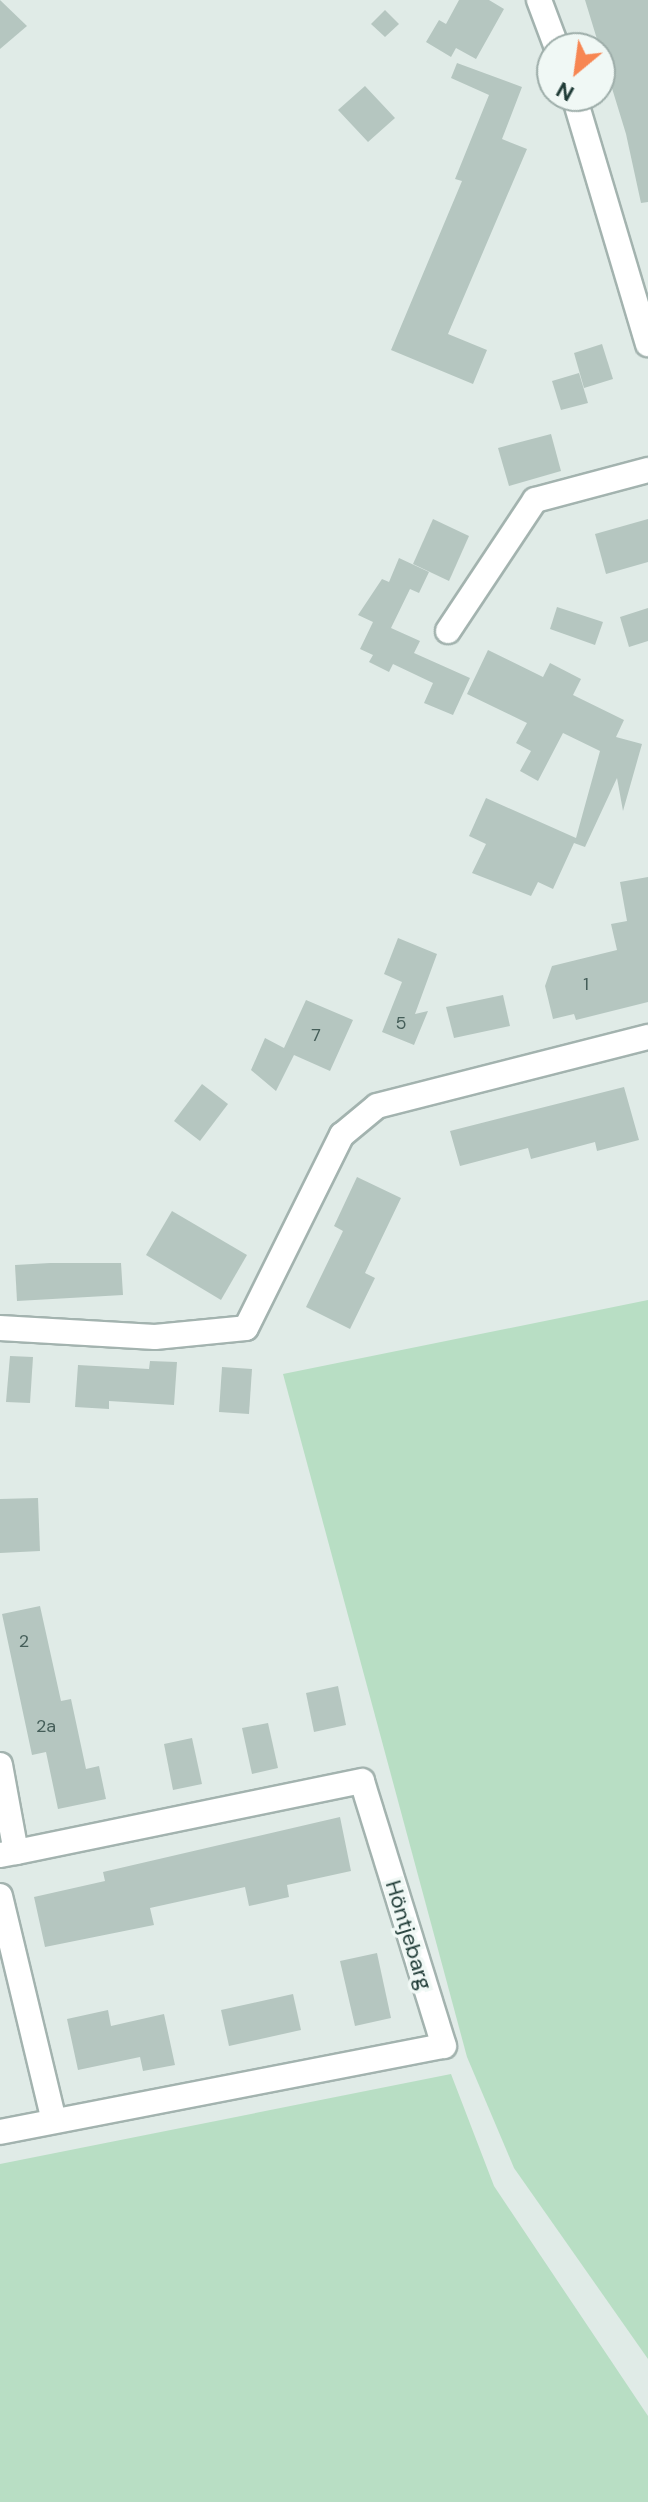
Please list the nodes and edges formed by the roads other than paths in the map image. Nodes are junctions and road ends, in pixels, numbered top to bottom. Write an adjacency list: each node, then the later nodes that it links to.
1 (539, 0): 2 (street)
2 (551, 32)
3 (579, 112): 4 (street)
4 (648, 344)
5 (648, 470): 6 (street)
6 (448, 631)
7 (648, 1037): 8 (street)
8 (0, 1328)
9 (0, 1765): 10 (street, Höntjebarg)
10 (8, 1854): 12 (street, Höntjebarg)
11 (0, 1896): 12 (street)
12 (54, 2121): 13 (street, Höntjebarg)
13 (0, 2132)

